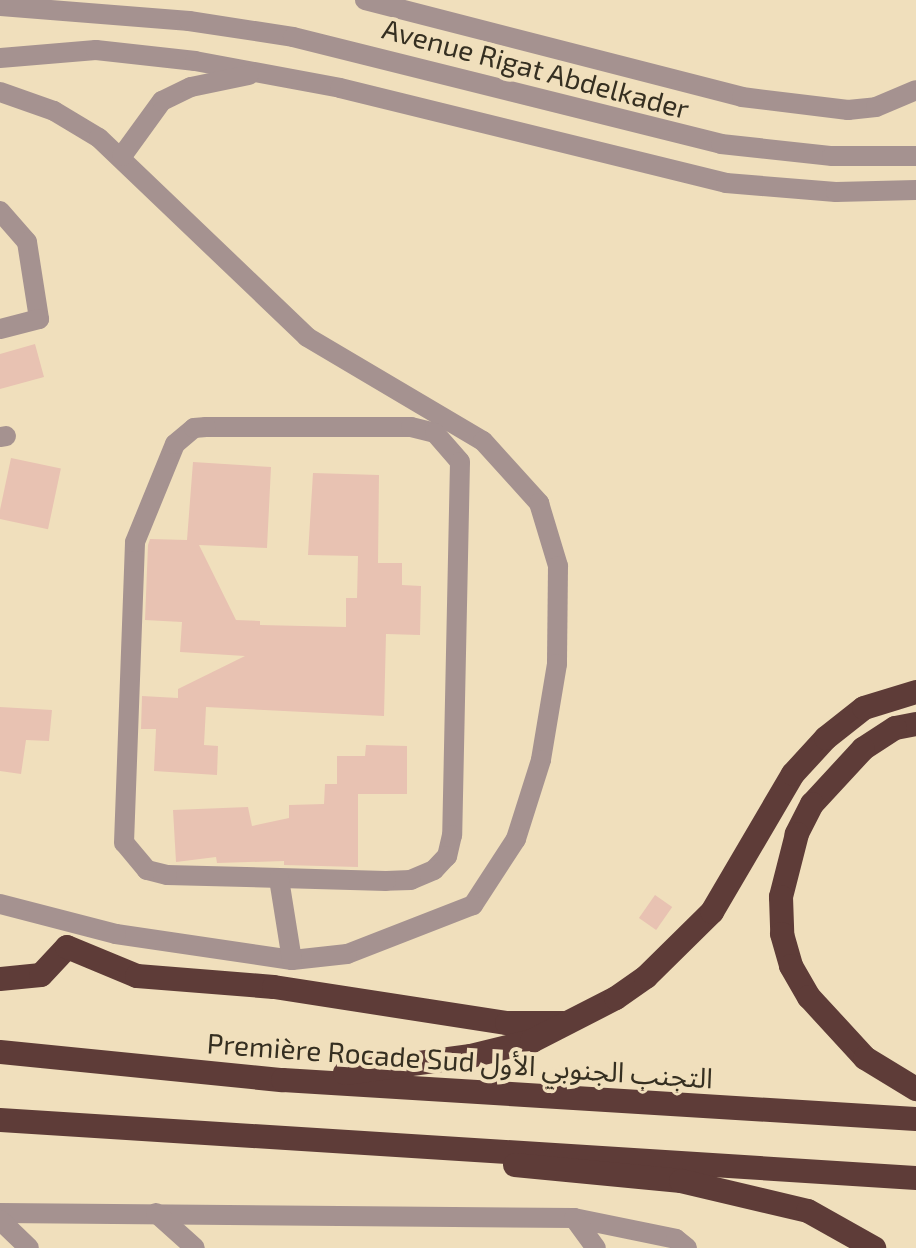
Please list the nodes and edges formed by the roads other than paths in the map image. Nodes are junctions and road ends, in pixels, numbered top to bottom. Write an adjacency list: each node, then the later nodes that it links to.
1 (365, 0): 5 (street)
2 (0, 6): 8 (street, Avenue Rigat Abdelkader)
3 (0, 58): 4 (street)
4 (262, 72): 7 (street); 9 (street)
5 (916, 90)
6 (0, 92): 7 (street)
7 (122, 156): 18 (street)
8 (916, 156)
9 (916, 190)
10 (0, 211): 11 (street)
11 (7, 229): 12 (street)
12 (0, 329)
13 (916, 692): 20 (highway)
14 (916, 724): 23 (highway)
15 (279, 879): 15 (street); 18 (street)
16 (0, 904): 17 (street)
17 (70, 936): 18 (street); 19 (highway); 20 (highway)
18 (292, 960)
19 (0, 979)
20 (574, 1023): 22 (highway)
21 (0, 1052): 22 (highway, Première Rocade Sud التجنب الجنوبي الأول)
22 (283, 1080): 24 (highway, Première Rocade Sud التجنب الجنوبي الأول)
23 (916, 1089)
24 (916, 1119)
25 (0, 1120): 26 (highway)
26 (270, 1140): 27 (highway); 36 (highway)
27 (916, 1178)
28 (0, 1213): 29 (street)
29 (156, 1213): 30 (street); 32 (street)
30 (574, 1218): 34 (street); 35 (street)
31 (0, 1220): 33 (street)
32 (182, 1243)
33 (29, 1248)
34 (596, 1248)
35 (687, 1248)
36 (874, 1248)

